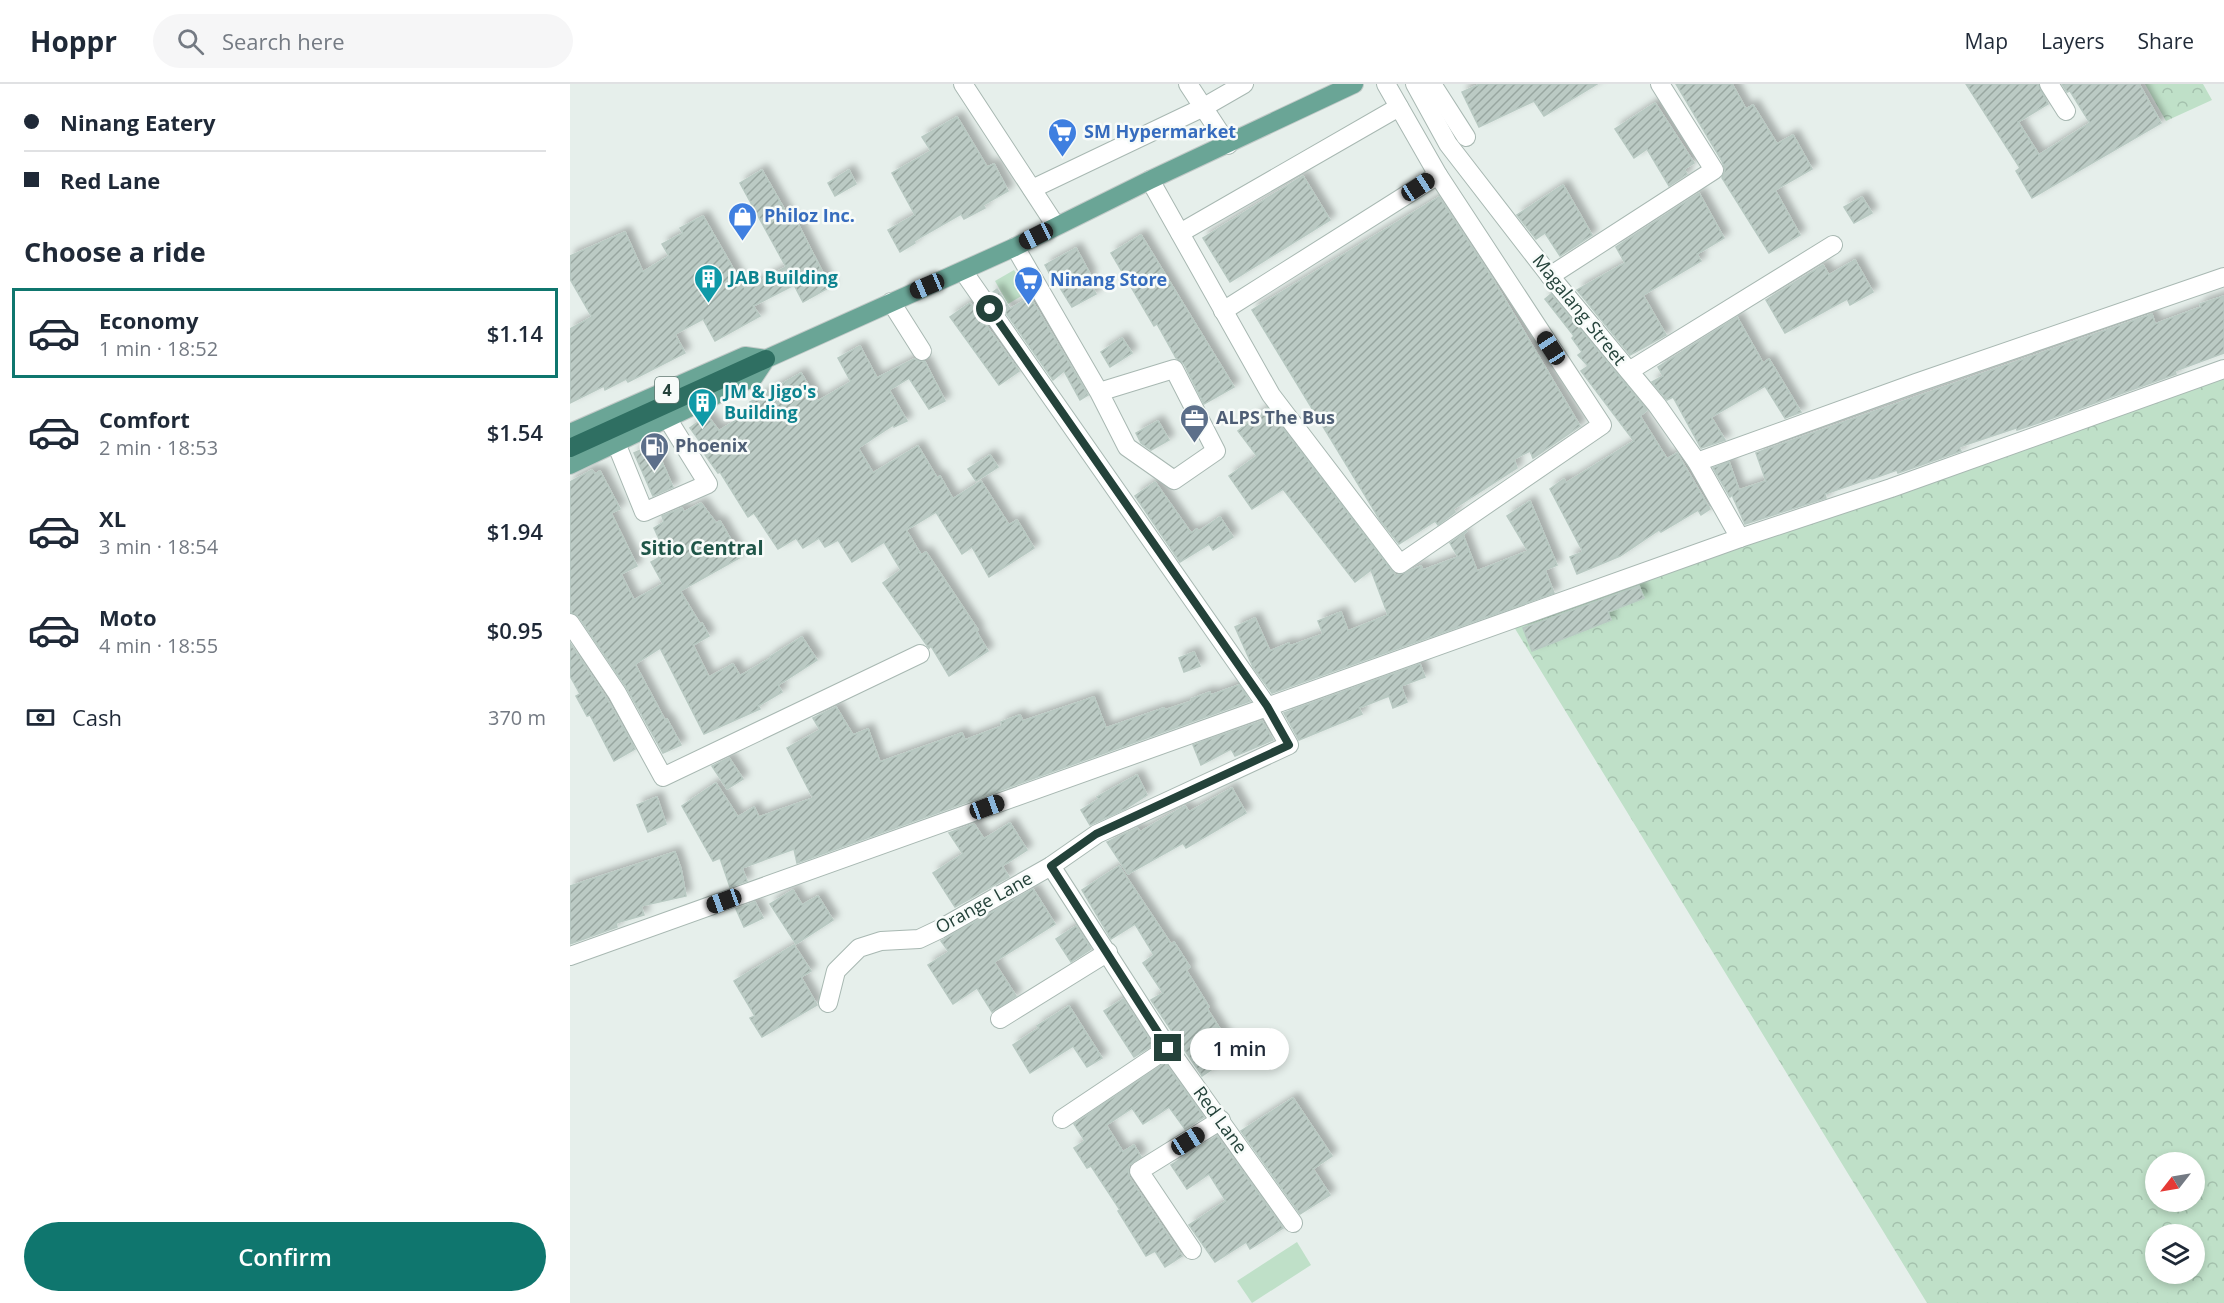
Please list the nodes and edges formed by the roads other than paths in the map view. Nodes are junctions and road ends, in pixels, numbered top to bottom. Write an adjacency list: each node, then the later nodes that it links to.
1 (963, 84): 17 (street)
2 (1188, 84): 10 (street)
3 (1244, 84): 10 (street)
4 (1354, 84): 14 (main road, 4)
5 (1386, 84): 11 (street)
6 (1415, 84): 23 (street, Magalang Street)
7 (1660, 84): 23 (street)
8 (2049, 84): 12 (street)
9 (1438, 86): 13 (street)
10 (1204, 107): 14 (street); 17 (street)
11 (1399, 107): 15 (street); 19 (street)
12 (2066, 111)
13 (1466, 137)
14 (1227, 145): 16 (main road, 4)
15 (1438, 175): 26 (street); 26 (street)
16 (1150, 180): 18 (main road, 4); 19 (street)
17 (1032, 189): 18 (street)
18 (1056, 226): 21 (main road, 4)
19 (1180, 233): 26 (street)
20 (1833, 245): 30 (street)
21 (1015, 247): 22 (main road, 4); 31 (street)
22 (963, 271): 25 (main road, 4); 41 (street)
23 (1550, 276): 30 (street, Magalang Street)
24 (2224, 277): 36 (street)
25 (891, 302): 27 (street); 28 (main road, 4)
26 (1223, 311)
27 (922, 351)
28 (766, 359): 32 (main road, 4); 33 (main road, 4); 35 (highway)
29 (2224, 369): 38 (street)
30 (1629, 371): 36 (street, Magalang Street)
31 (1099, 392): 31 (street)
32 (667, 418): 34 (main road, 4); 34 (street)
33 (570, 433)
34 (616, 443): 37 (main road, 4)
35 (570, 448)
36 (1697, 462): 38 (street, Magalang Street)
37 (570, 465)
38 (1740, 538): 41 (street)
39 (570, 623): 40 (street)
40 (920, 654)
41 (1267, 706): 42 (street, Orange Lane); 44 (street)
42 (1051, 866): 43 (street, Red Lane); 45 (street, Orange Lane)
43 (1108, 952): 46 (street); 47 (street, Red Lane)
44 (570, 956)
45 (828, 1003)
46 (1000, 1019)
47 (1168, 1048): 48 (street); 49 (street, Red Lane)
48 (1062, 1119)
49 (1221, 1120): 50 (street, Red Lane); 51 (street)
50 (1293, 1223)
51 (1192, 1250)

